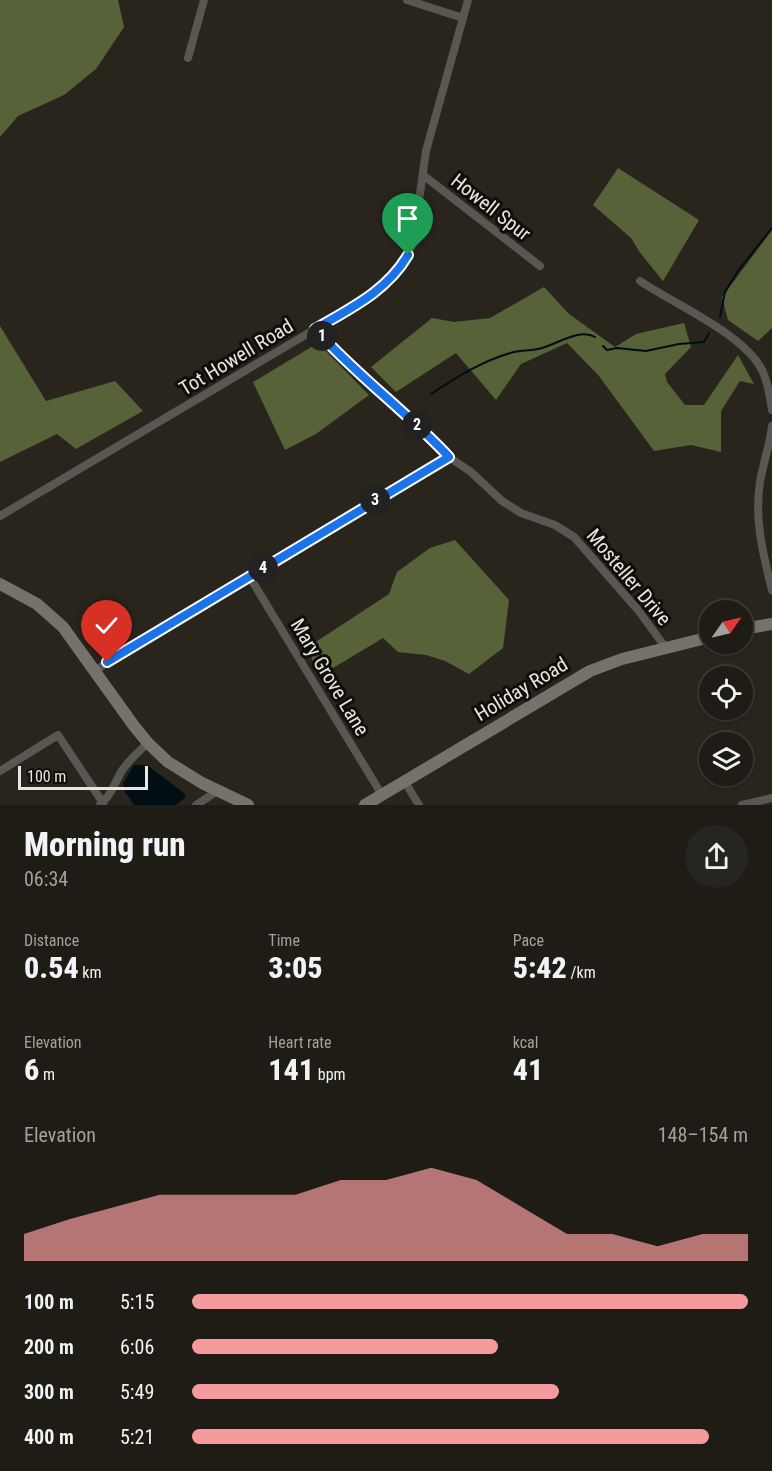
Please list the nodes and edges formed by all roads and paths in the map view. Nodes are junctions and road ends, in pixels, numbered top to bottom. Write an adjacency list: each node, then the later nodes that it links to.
1 (204, 0): 5 (street)
2 (407, 0): 4 (street)
3 (468, 0): 4 (street, Tot Howell Road)
4 (463, 18): 6 (street, Tot Howell Road)
5 (188, 58)
6 (423, 175): 7 (street, Howell Spur); 9 (street, Tot Howell Road)
7 (540, 266)
8 (640, 280): 10 (street)
9 (315, 329): 12 (street, Mosteller Drive); 13 (street, Tot Howell Road)
10 (772, 410)
11 (772, 426): 16 (street)
12 (449, 457): 14 (street); 20 (street, Mosteller Drive)
13 (0, 516)
14 (249, 576): 21 (street); 26 (street, Mary Grove Lane)
15 (0, 584): 21 (street)
16 (772, 590)
17 (772, 624): 18 (street)
18 (753, 627)
19 (699, 640): 20 (street, Holiday Road)
20 (666, 648): 24 (street, Holiday Road)
21 (96, 671): 22 (street)
22 (148, 743): 25 (street); 28 (street)
23 (0, 771): 28 (street)
24 (405, 782): 26 (street, Holiday Road); 32 (street)
25 (219, 790): 29 (street); 30 (street)
26 (382, 795): 31 (street, Holiday Road)
27 (772, 798): 33 (street)
28 (101, 804)
29 (196, 805)
30 (248, 805)
31 (365, 805)
32 (419, 805)
33 (742, 805)

